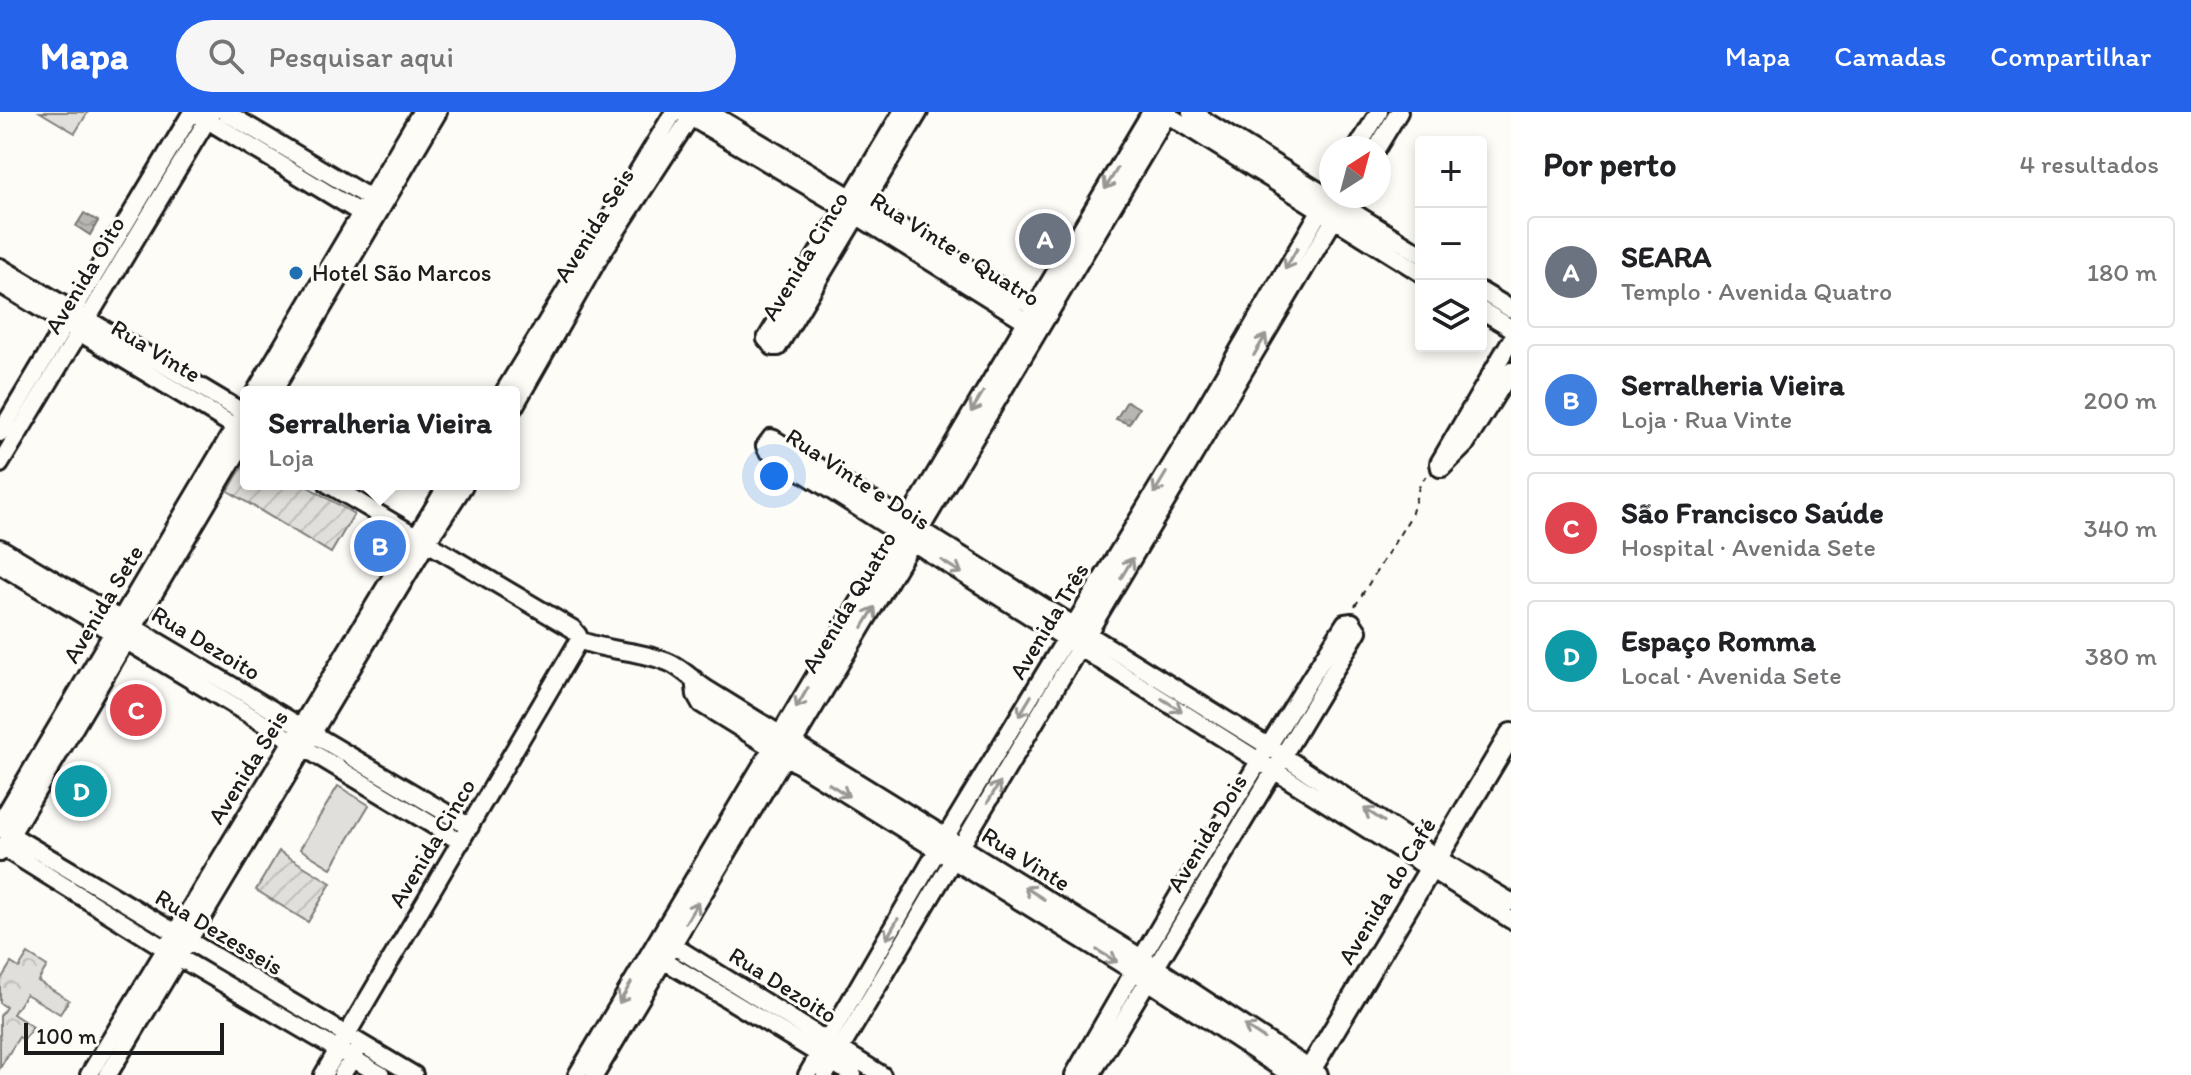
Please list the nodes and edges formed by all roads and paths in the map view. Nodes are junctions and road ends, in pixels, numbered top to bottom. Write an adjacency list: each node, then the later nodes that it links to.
1 (225, 112): 17 (street)
2 (421, 112): 17 (street)
3 (438, 112): 17 (street)
4 (709, 112): 18 (street, Rua Vinte e Quatro)
5 (902, 112): 18 (street, Avenida Cinco)
6 (919, 112): 18 (street, Avenida Cinco)
7 (1191, 112): 15 (street)
8 (1379, 112): 13 (street)
9 (1399, 112): 14 (street)
10 (685, 113): 18 (street, Rua Vinte e Quatro); 37 (street, Avenida Seis); 38 (street, Avenida Seis)
11 (1163, 113): 16 (street); 30 (street, Avenida Quatro)
12 (202, 114): 22 (street); 31 (street, Avenida Oito)
13 (1364, 136)
14 (1384, 136)
15 (1319, 193)
16 (1319, 195)
17 (376, 202): 22 (street)
18 (853, 206): 18 (street, Avenida Cinco); 30 (street, Rua Vinte e Quatro)
19 (1331, 208): 53 (street, Avenida Três)
20 (1340, 208): 25 (street)
21 (1343, 208): 23 (street)
22 (367, 217): 35 (street); 36 (street)
23 (1415, 250)
24 (0, 267): 31 (street, Rua Vinte)
25 (1415, 268)
26 (0, 284): 31 (street, Rua Vinte)
27 (1487, 295): 28 (street)
28 (1511, 309)
29 (1487, 314): 32 (street)
30 (1036, 318): 47 (street, Avenida Quatro)
31 (76, 321): 39 (street, Rua Vinte); 41 (street, Avenida Oito); 42 (street, Avenida Oito)
32 (1511, 328)
33 (1511, 340): 43 (street)
34 (1511, 371): 43 (street)
35 (259, 386)
36 (276, 386)
37 (508, 386)
38 (520, 396)
39 (240, 420)
40 (240, 429): 52 (street, Avenida Sete)
41 (0, 433)
42 (0, 464)
43 (1438, 465): 51 (path)
44 (338, 490): 48 (street)
45 (445, 490): 48 (street, Avenida Seis)
46 (460, 490): 48 (street, Avenida Seis)
47 (909, 532): 47 (street, Rua Vinte e Dois); 53 (street, Rua Vinte e Dois); 57 (street, Avenida Quatro)
48 (421, 541): 54 (street); 56 (street, Avenida Seis)
49 (0, 548): 52 (street, Rua Dezoito)
50 (0, 565): 52 (street, Rua Dezoito)
51 (1348, 622): 58 (street, Avenida Dois)
52 (123, 631): 56 (street, Rua Dezoito); 61 (street, Avenida Sete)
53 (1077, 637): 58 (street, Rua Vinte e Dois); 63 (street, Avenida Três)
54 (578, 638): 57 (street, Rua Vinte); 60 (street, Avenida Cinco)
55 (1511, 734): 64 (main road, Avenida do Café)
56 (303, 738): 60 (street, Rua Dezoito); 62 (street, Rua Dezoito); 68 (street, Avenida Seis)
57 (783, 746): 63 (street, Rua Vinte); 67 (street, Avenida Quatro)
58 (1271, 757): 64 (street, Rua Vinte e Dois); 70 (street, Avenida Dois)
59 (1511, 759): 64 (main road, Avenida do Café)
60 (470, 827): 62 (street, Avenida Cinco)
61 (2, 839): 68 (street, Rua Dezesseis)
62 (461, 842): 71 (street, Avenida Cinco)
63 (949, 849): 70 (street, Rua Vinte); 72 (street, Avenida Três)
64 (1439, 867): 65 (street, Rua Vinte e Dois); 66 (street, Rua Vinte e Dois); 73 (main road, Avenida do Café)
65 (1511, 902)
66 (1511, 920)
67 (666, 940): 69 (street, Avenida Quatro); 72 (street, Rua Dezoito)
68 (178, 946): 71 (street, Rua Dezesseis); 74 (street, Avenida Seis); 75 (street, Avenida Seis)
69 (657, 956): 72 (street, Rua Dezoito); 80 (street, Avenida Quatro, one-way to 80); 81 (street, Avenida Quatro)
70 (1143, 969): 73 (street, Rua Vinte, one-way to 70); 73 (street, Rua Vinte); 85 (street, Avenida Dois); 86 (street, Avenida Dois)
71 (349, 1047): 76 (street, Avenida Cinco); 77 (street, Avenida Cinco); 78 (street, Rua Dezesseis); 79 (street, Rua Dezesseis)
72 (829, 1056): 82 (street, Avenida Três); 83 (street, Rua Dezoito); 84 (street, Rua Dezoito)
73 (1300, 1073)
74 (89, 1075)
75 (108, 1075)
76 (323, 1075)
77 (342, 1075)
78 (381, 1075)
79 (414, 1075)
80 (577, 1075)
81 (595, 1075)
82 (807, 1075)
83 (853, 1075)
84 (882, 1075)
85 (1074, 1075)
86 (1091, 1075)

